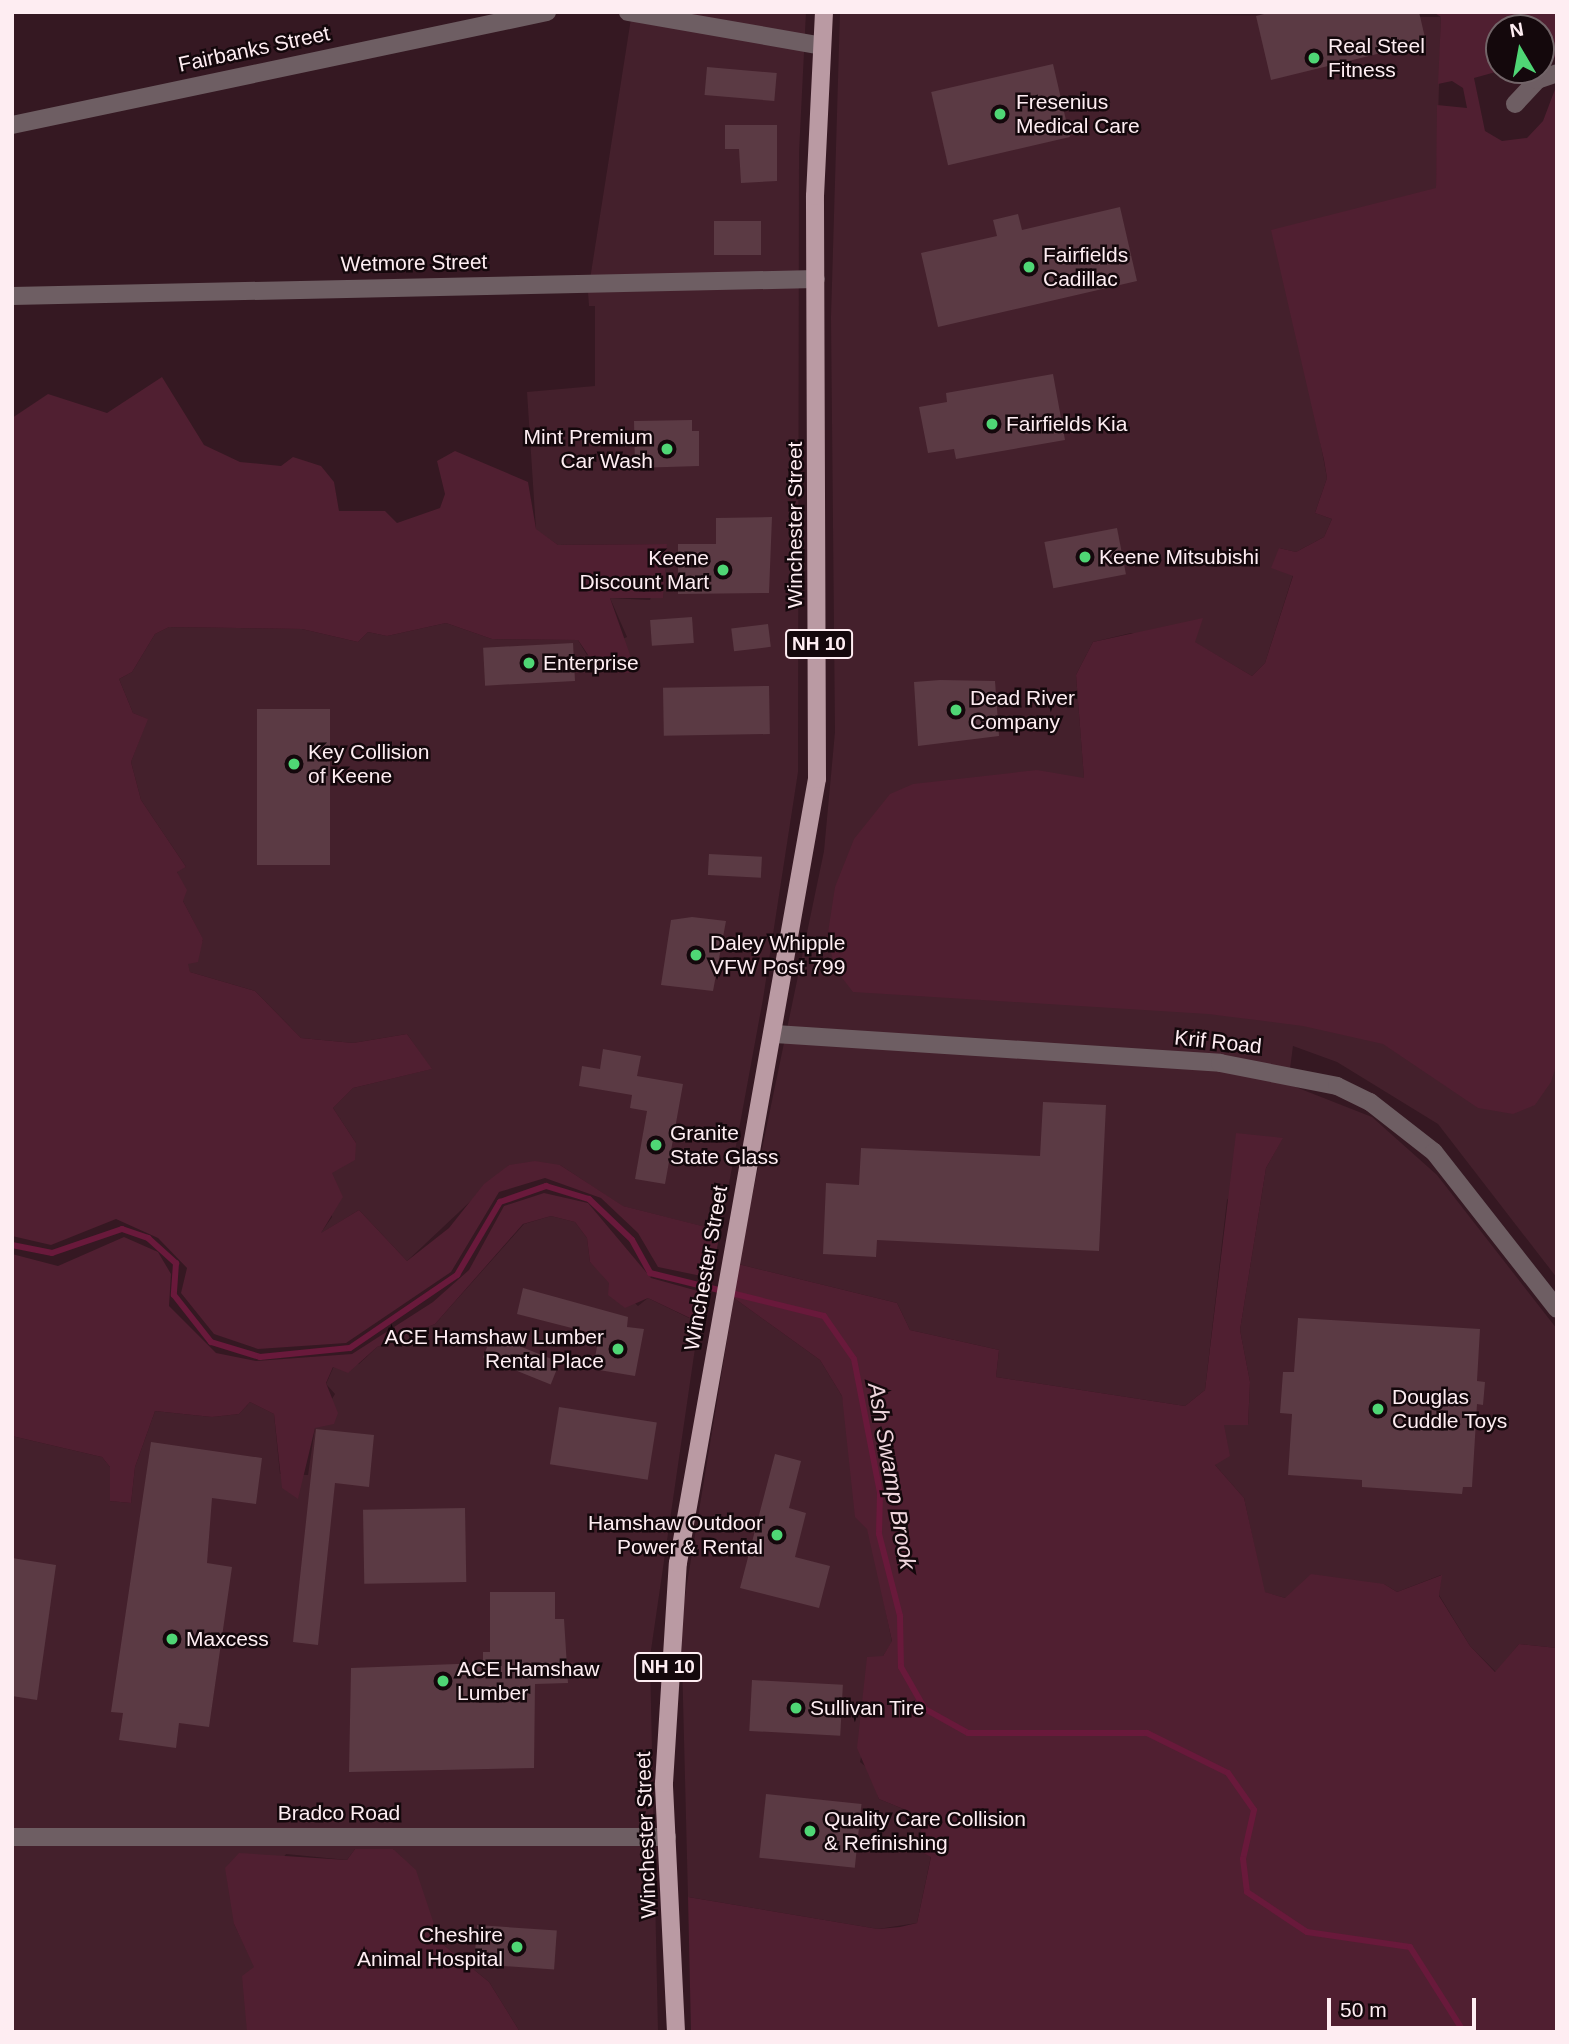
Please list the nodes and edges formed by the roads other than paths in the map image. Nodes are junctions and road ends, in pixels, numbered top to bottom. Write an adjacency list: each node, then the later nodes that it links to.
1 (547, 12): 7 (street, Fairbanks Street)
2 (628, 12): 4 (street)
3 (824, 12): 4 (main road, Winchester Street / NH 10)
4 (822, 46): 8 (main road, Winchester Street / NH 10)
5 (1557, 73): 6 (street)
6 (1515, 104)
7 (12, 125)
8 (816, 279): 9 (street, Wetmore Street); 10 (main road, Winchester Street / NH 10)
9 (12, 296)
10 (775, 1034): 11 (street, Krif Road); 12 (main road, Winchester Street / NH 10)
11 (1557, 1309)
12 (667, 1837): 13 (street, Bradco Road); 14 (main road, Winchester Street / NH 10)
13 (12, 1838)
14 (676, 2032)

